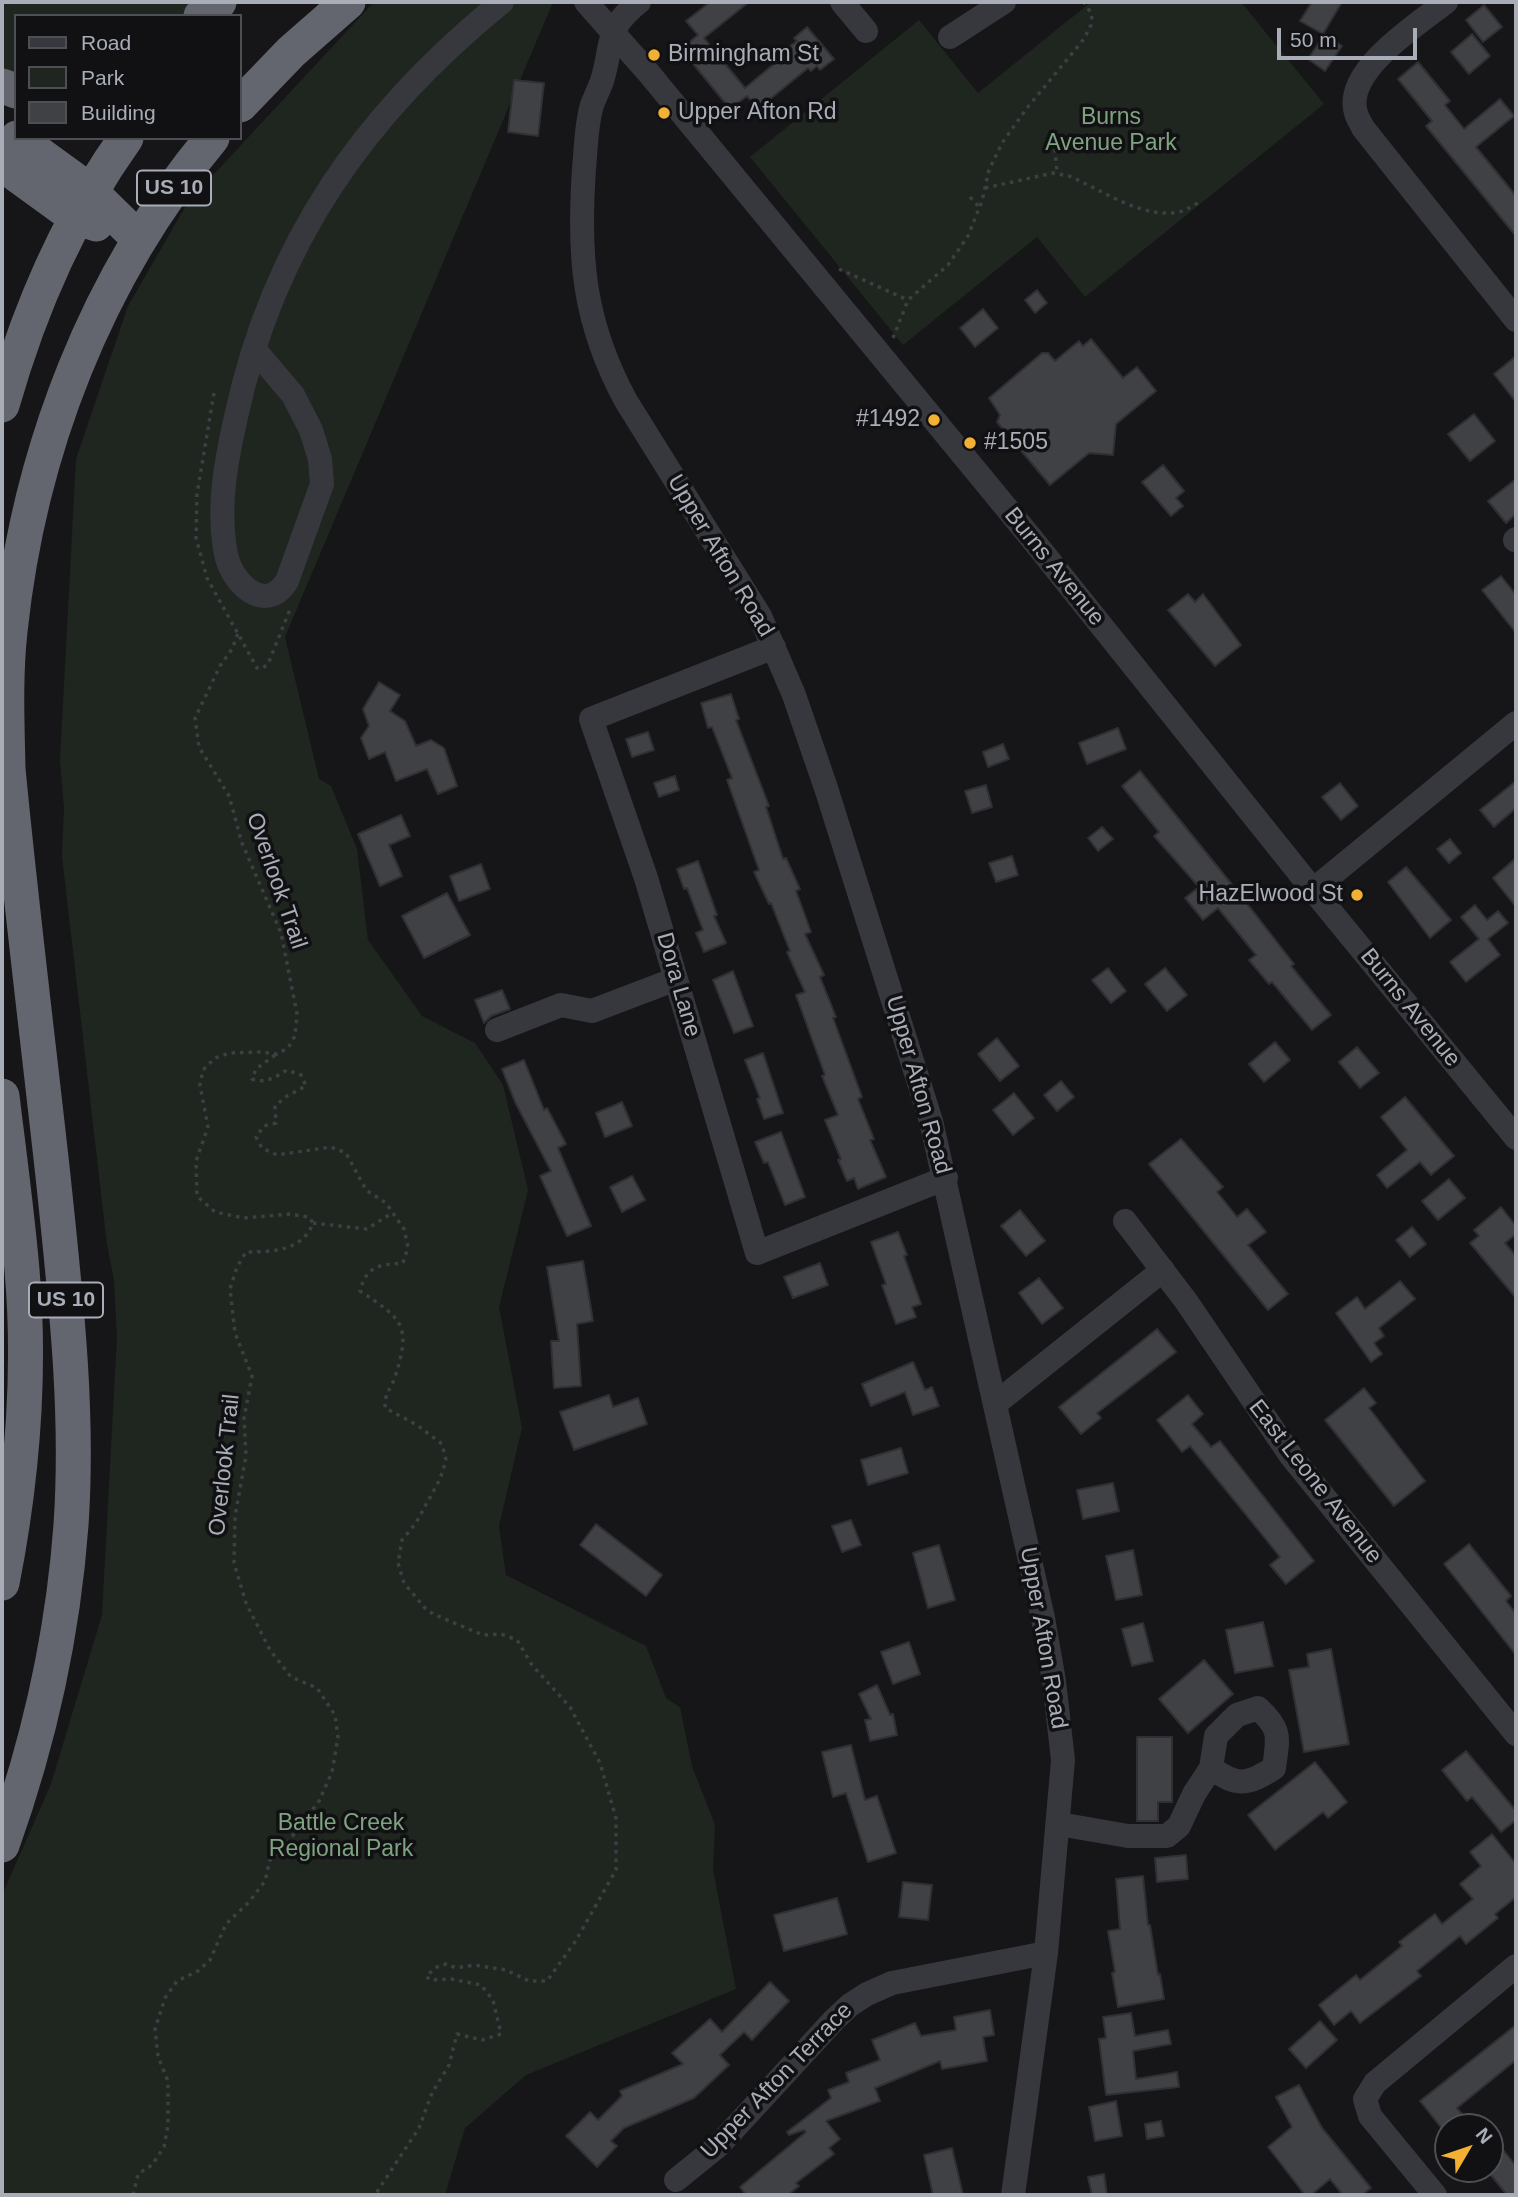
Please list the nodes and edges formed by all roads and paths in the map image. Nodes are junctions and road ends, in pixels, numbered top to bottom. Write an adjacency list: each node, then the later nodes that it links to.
1 (219, 2): 12 (highway)
2 (247, 2): 13 (highway)
3 (348, 2): 17 (highway)
4 (370, 2): 17 (highway)
5 (502, 2): 35 (street)
6 (586, 2): 15 (street, Burns Avenue)
7 (639, 2): 15 (street)
8 (842, 2): 14 (street)
9 (1004, 2): 16 (street)
10 (1084, 2): 25 (path)
11 (1446, 2): 33 (street)
12 (204, 14)
13 (234, 14)
14 (866, 31)
15 (612, 32): 38 (street, Upper Afton Road); 40 (street, Burns Avenue)
16 (950, 37)
17 (291, 52): 18 (highway)
18 (242, 103)
19 (18, 140): 28 (highway)
20 (125, 140): 28 (highway, US 10)
21 (210, 140): 30 (highway, US 10)
22 (1055, 149): 24 (path)
23 (2, 164): 28 (highway)
24 (1057, 173): 25 (path); 27 (path)
25 (985, 188): 29 (path)
26 (970, 197): 29 (path)
27 (1201, 201)
28 (82, 204): 30 (highway); 36 (highway, US 10)
29 (979, 207): 32 (path)
30 (139, 239): 56 (highway, US 10)
31 (834, 267): 32 (path)
32 (908, 300): 34 (path)
33 (1516, 320)
34 (892, 340)
35 (254, 349): 35 (street)
36 (2, 405)
37 (238, 633): 43 (path, Overlook Trail)
38 (774, 647): 41 (street, Dora Lane); 46 (street, Upper Afton Road)
39 (1516, 723): 40 (street)
40 (1313, 890): 45 (street, Burns Avenue)
41 (676, 979): 42 (street); 46 (street, Dora Lane)
42 (497, 1030)
43 (277, 1054): 47 (path, Overlook Trail); 49 (path)
44 (2, 1096): 52 (highway, US 10)
45 (1516, 1138)
46 (946, 1178): 51 (street, Upper Afton Road)
47 (392, 1213): 49 (path); 61 (path)
48 (1125, 1221): 50 (street, East Leone Avenue)
49 (313, 1223): 60 (path, Overlook Trail)
50 (1163, 1270): 51 (street); 53 (street, East Leone Avenue)
51 (995, 1404): 55 (street, Upper Afton Road)
52 (2, 1583)
53 (1516, 1734)
54 (1211, 1768): 55 (street)
55 (1059, 1824): 57 (street, Upper Afton Road)
56 (2, 1845)
57 (1046, 1953): 59 (street, Upper Afton Terrace); 62 (street, Upper Afton Road)
58 (1516, 1966): 63 (street)
59 (676, 2180)
60 (133, 2195)
61 (375, 2195)
62 (1013, 2195)
63 (1435, 2195)

